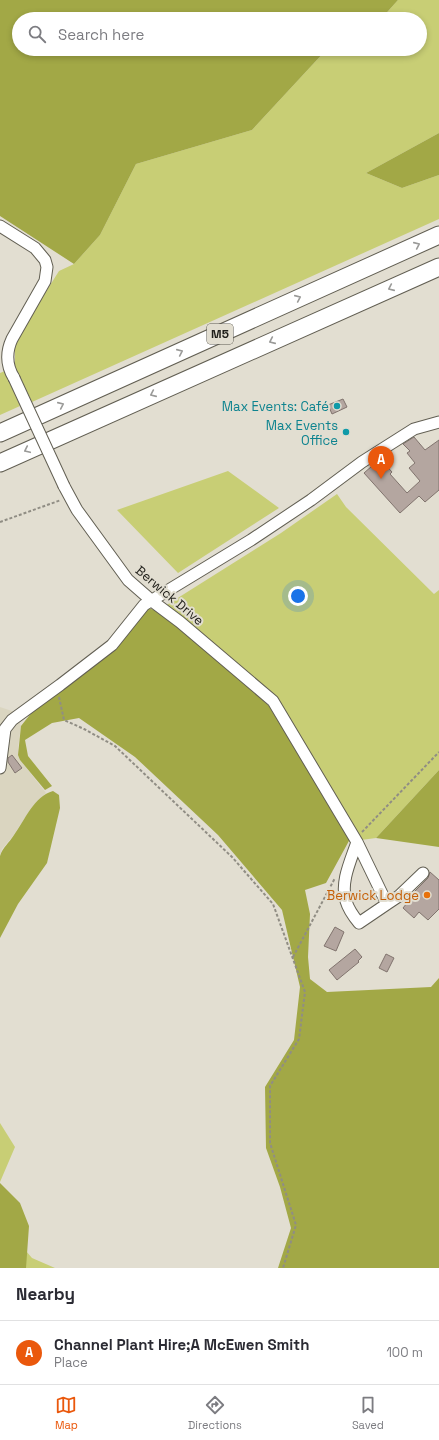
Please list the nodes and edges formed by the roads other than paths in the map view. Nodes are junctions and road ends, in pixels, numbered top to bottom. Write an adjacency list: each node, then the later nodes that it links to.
1 (0, 226): 7 (street, Berwick Drive, bridge)
2 (439, 235): 5 (highway, M5, one-way to 2)
3 (439, 267): 6 (highway, M5, one-way to 6)
4 (439, 422): 7 (street)
5 (0, 433)
6 (0, 462)
7 (152, 601): 8 (street); 10 (street, Berwick Drive)
8 (3, 727): 9 (street)
9 (0, 768)
10 (357, 842): 12 (street, Berwick Drive); 12 (street)
11 (423, 873): 12 (street)
12 (387, 904)

